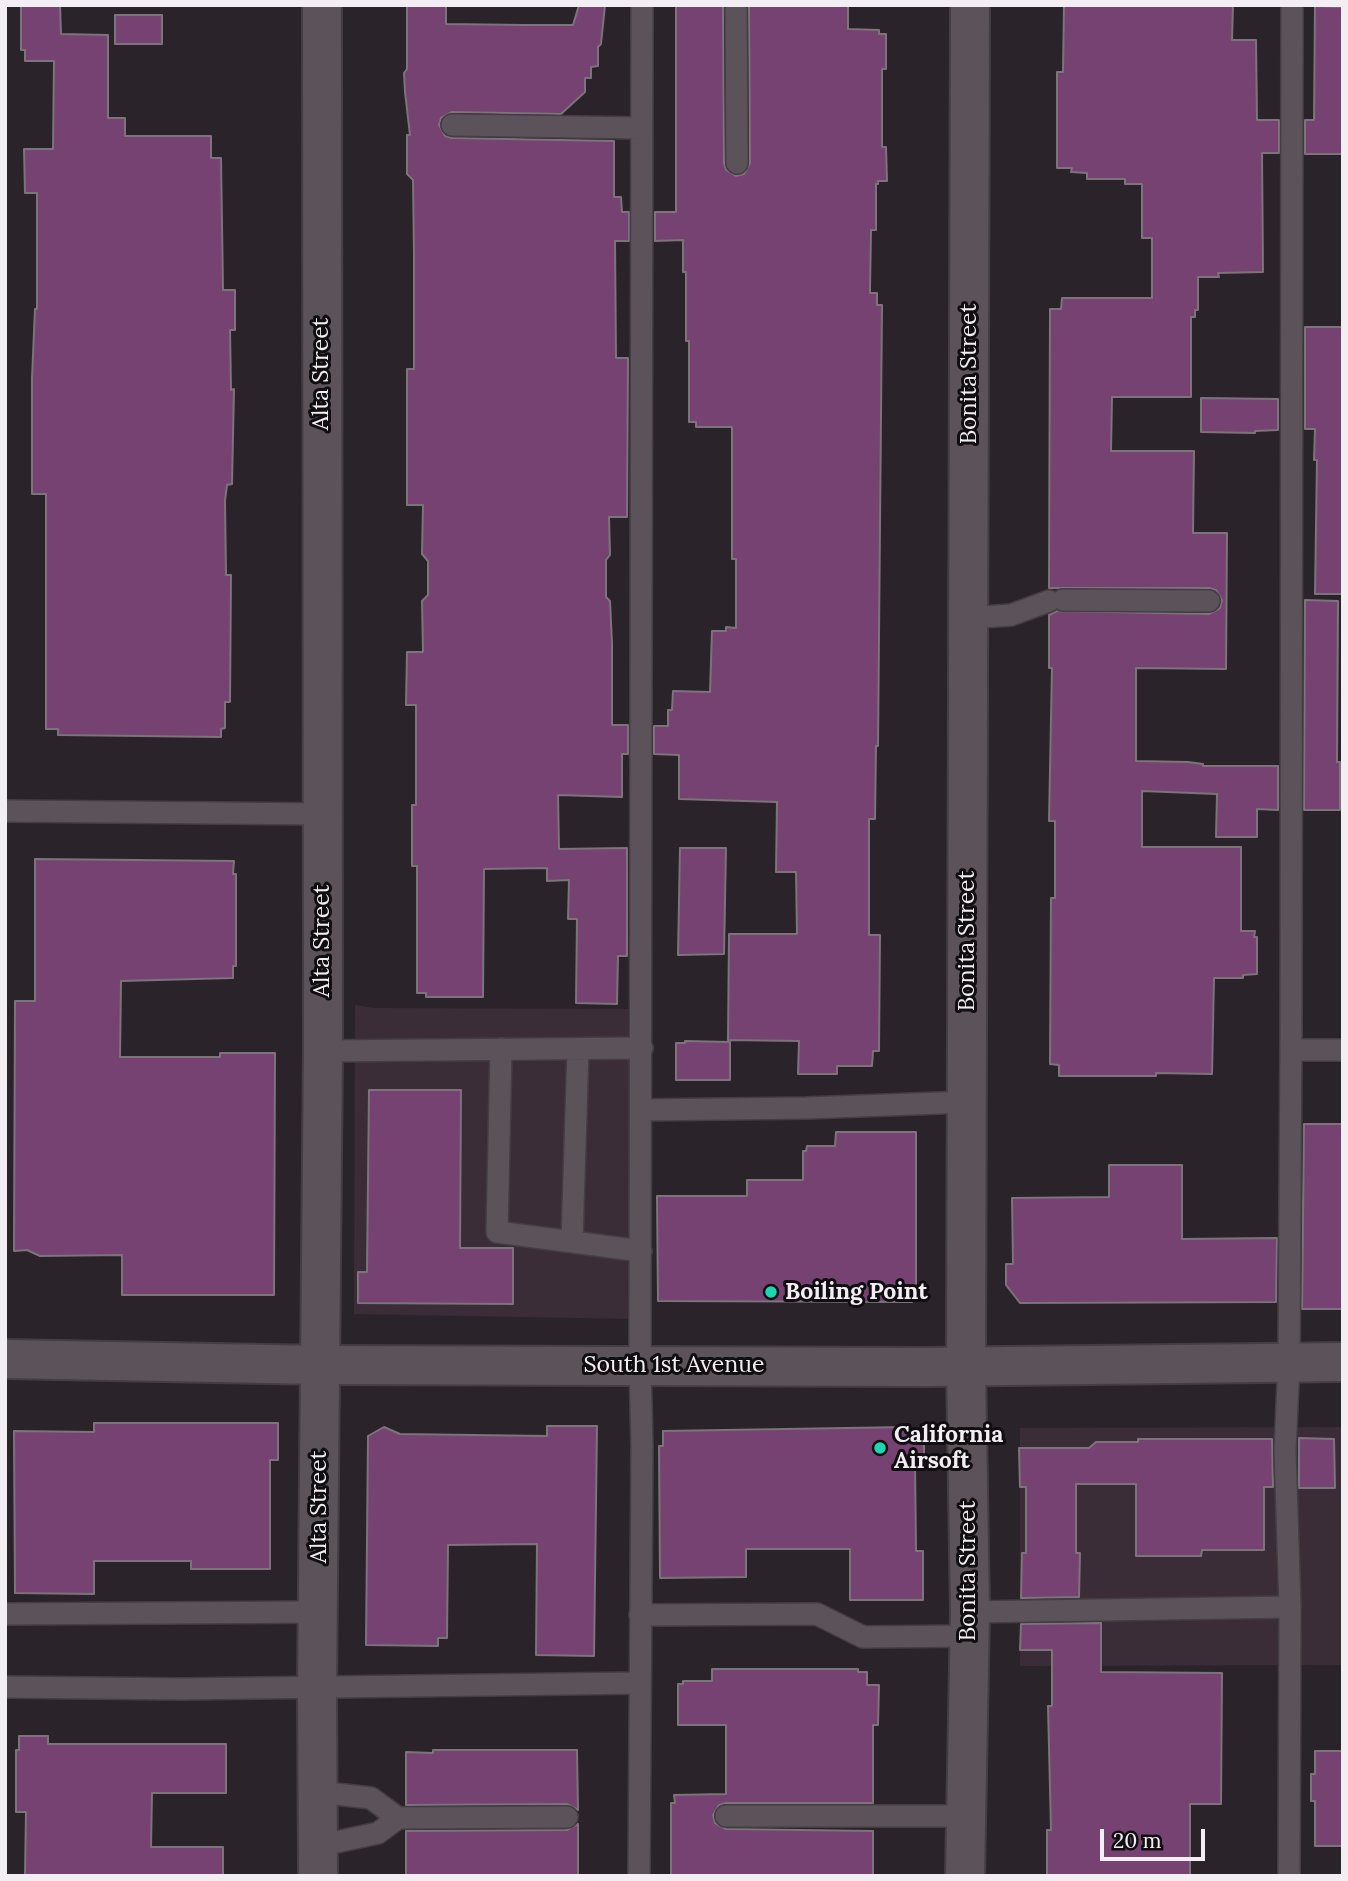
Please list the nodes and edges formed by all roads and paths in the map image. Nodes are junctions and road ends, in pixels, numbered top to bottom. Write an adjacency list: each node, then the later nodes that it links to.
1 (321, 5): 12 (street, Alta Street)
2 (642, 5): 7 (lane)
3 (736, 5): 8 (lane)
4 (970, 5): 10 (street, Bonita Street)
5 (1292, 5): 16 (lane)
6 (452, 125): 7 (lane)
7 (641, 128): 13 (lane)
8 (737, 163)
9 (1209, 601): 10 (lane)
10 (968, 618): 19 (street, Bonita Street)
11 (5, 811): 12 (lane)
12 (321, 814): 18 (street, Alta Street)
13 (642, 1048): 15 (lane); 20 (lane)
14 (501, 1049): 15 (lane); 18 (lane); 21 (lane)
15 (579, 1049): 21 (lane)
16 (1291, 1050): 17 (lane); 24 (lane)
17 (1343, 1050)
18 (323, 1051): 26 (street, Alta Street)
19 (967, 1102): 20 (lane); 28 (street, Bonita Street)
20 (641, 1110): 22 (lane)
21 (572, 1241): 22 (lane)
22 (641, 1251): 27 (lane)
23 (5, 1359): 26 (street, South 1st Avenue)
24 (1289, 1361): 25 (street, South 1st Avenue); 28 (street, South 1st Avenue); 29 (lane)
25 (1343, 1362)
26 (321, 1364): 27 (street, South 1st Avenue); 30 (street, Alta Street)
27 (640, 1364): 28 (street, South 1st Avenue); 32 (lane)
28 (966, 1367): 33 (street, Bonita Street)
29 (1290, 1607): 33 (lane); 45 (lane)
30 (318, 1612): 31 (lane); 36 (street, Alta Street)
31 (5, 1614)
32 (639, 1615): 33 (lane); 34 (lane)
33 (969, 1624): 39 (street, Bonita Street)
34 (639, 1684): 36 (lane); 43 (lane)
35 (5, 1687): 36 (lane)
36 (317, 1688): 37 (street, Alta Street)
37 (318, 1792): 41 (lane); 42 (street, Alta Street)
38 (726, 1816): 39 (lane)
39 (965, 1816): 44 (street, Bonita Street)
40 (567, 1817): 41 (lane)
41 (398, 1818): 42 (lane)
42 (318, 1861)
43 (639, 1876)
44 (965, 1876)
45 (1289, 1876)

